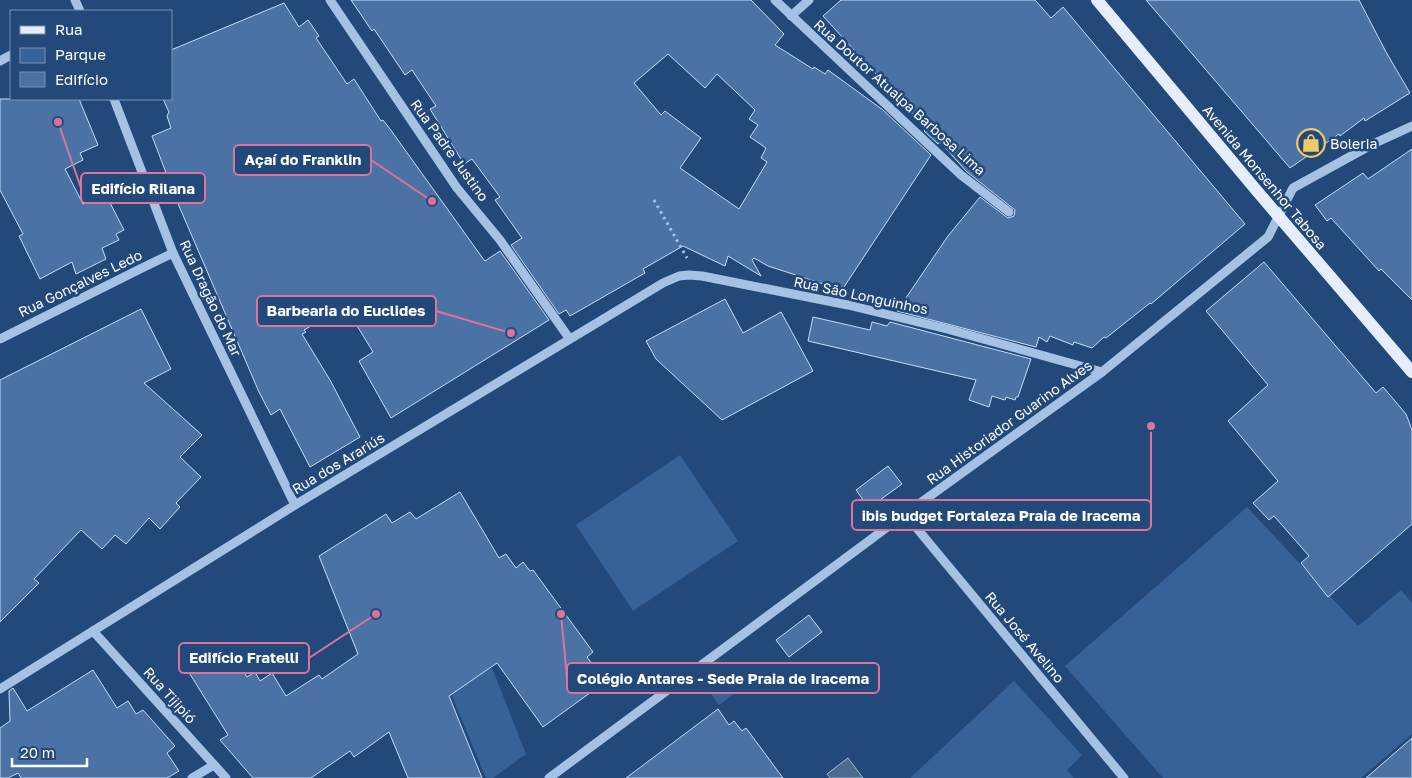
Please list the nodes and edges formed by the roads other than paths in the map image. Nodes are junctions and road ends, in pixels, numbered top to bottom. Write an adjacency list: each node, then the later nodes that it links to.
1 (330, 0): 12 (street, Rua Padre Justino)
2 (776, 0): 5 (street, Rua Doutor Atualpa Barbosa Lima)
3 (810, 0): 5 (street)
4 (1097, 0): 9 (main road, Avenida Monsenhor Tabosa)
5 (791, 16): 8 (street, Rua Doutor Atualpa Barbosa Lima)
6 (114, 100): 10 (street, Rua Dragão do Mar)
7 (1412, 126): 9 (street, Rua Historiador Guarino Alves)
8 (1009, 212)
9 (1278, 217): 14 (street, Rua Historiador Guarino Alves); 15 (main road, Avenida Monsenhor Tabosa)
10 (174, 254): 13 (street, Rua Gonçalves Ledo); 16 (street, Rua Dragão do Mar)
11 (697, 276): 12 (street, Rua dos Arariús); 14 (street, Rua São Longuinhos)
12 (569, 338): 16 (street, Rua dos Arariús)
13 (0, 339)
14 (1102, 372): 17 (street, Rua Historiador Guarino Alves)
15 (1412, 372)
16 (295, 505): 18 (street, Rua dos Arariús)
17 (905, 514): 23 (street, Rua Historiador Guarino Alves); 24 (street, Rua José Avelino)
18 (93, 631): 19 (street, Rua dos Arariús); 20 (street, Rua Tijipió)
19 (0, 689)
20 (214, 765): 21 (street); 22 (street, Rua Tijipió)
21 (192, 778)
22 (226, 778)
23 (549, 778)
24 (1124, 778)

